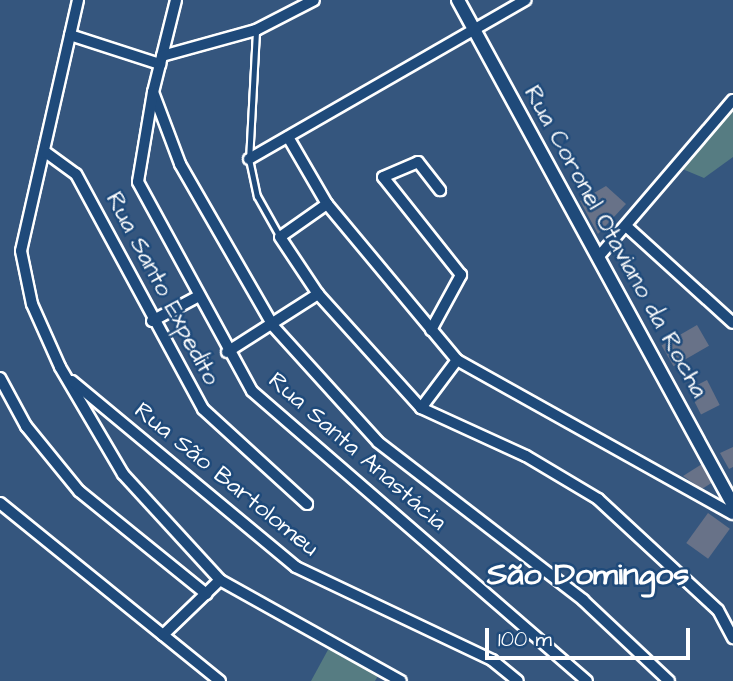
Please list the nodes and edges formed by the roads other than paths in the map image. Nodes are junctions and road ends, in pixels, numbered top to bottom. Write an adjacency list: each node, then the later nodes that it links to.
1 (78, 0): 8 (street)
2 (176, 0): 9 (street, Rua Santa Anastácia)
3 (314, 0): 7 (street)
4 (458, 0): 6 (street, Rua Coronel Otaviano da Rocha)
5 (525, 0): 6 (street)
6 (472, 26): 12 (street); 19 (street, Rua Coronel Otaviano da Rocha)
7 (256, 30): 9 (street); 14 (lane)
8 (71, 35): 9 (street); 13 (street)
9 (161, 60): 10 (street, Rua Santa Anastácia)
10 (153, 92): 21 (street, Rua Santa Anastácia); 24 (street)
11 (733, 100): 17 (street)
12 (289, 137): 14 (street); 16 (street)
13 (44, 151): 22 (street, Rua Santo Expedito); 28 (street)
14 (249, 159): 18 (lane)
15 (440, 190): 25 (street)
16 (327, 204): 18 (street); 25 (street)
17 (626, 226): 19 (street); 23 (street)
18 (280, 237): 20 (street)
19 (600, 256): 31 (street, Rua Coronel Otaviano da Rocha)
20 (318, 294): 24 (street); 30 (street)
21 (197, 297): 22 (street); 26 (street, Rua Santa Anastácia)
22 (152, 321): 33 (street, Rua Santo Expedito)
23 (733, 323)
24 (273, 326): 26 (street); 40 (street)
25 (431, 330): 27 (street)
26 (227, 352): 44 (street, Rua Santa Anastácia)
27 (457, 360): 30 (street); 35 (street)
28 (64, 374): 36 (street); 43 (street, Rua São Bartolomeu)
29 (0, 378): 37 (street)
30 (421, 408): 39 (street)
31 (730, 490): 34 (street, Rua Coronel Otaviano da Rocha)
32 (0, 503): 38 (street)
33 (307, 504)
34 (733, 505)
35 (733, 514)
36 (220, 580): 37 (street); 42 (street)
37 (206, 594): 38 (street)
38 (163, 635): 41 (street)
39 (733, 638)
40 (652, 663): 45 (street); 46 (street)
41 (220, 681)
42 (401, 681)
43 (518, 681)
44 (587, 681)
45 (658, 681)
46 (669, 681)

